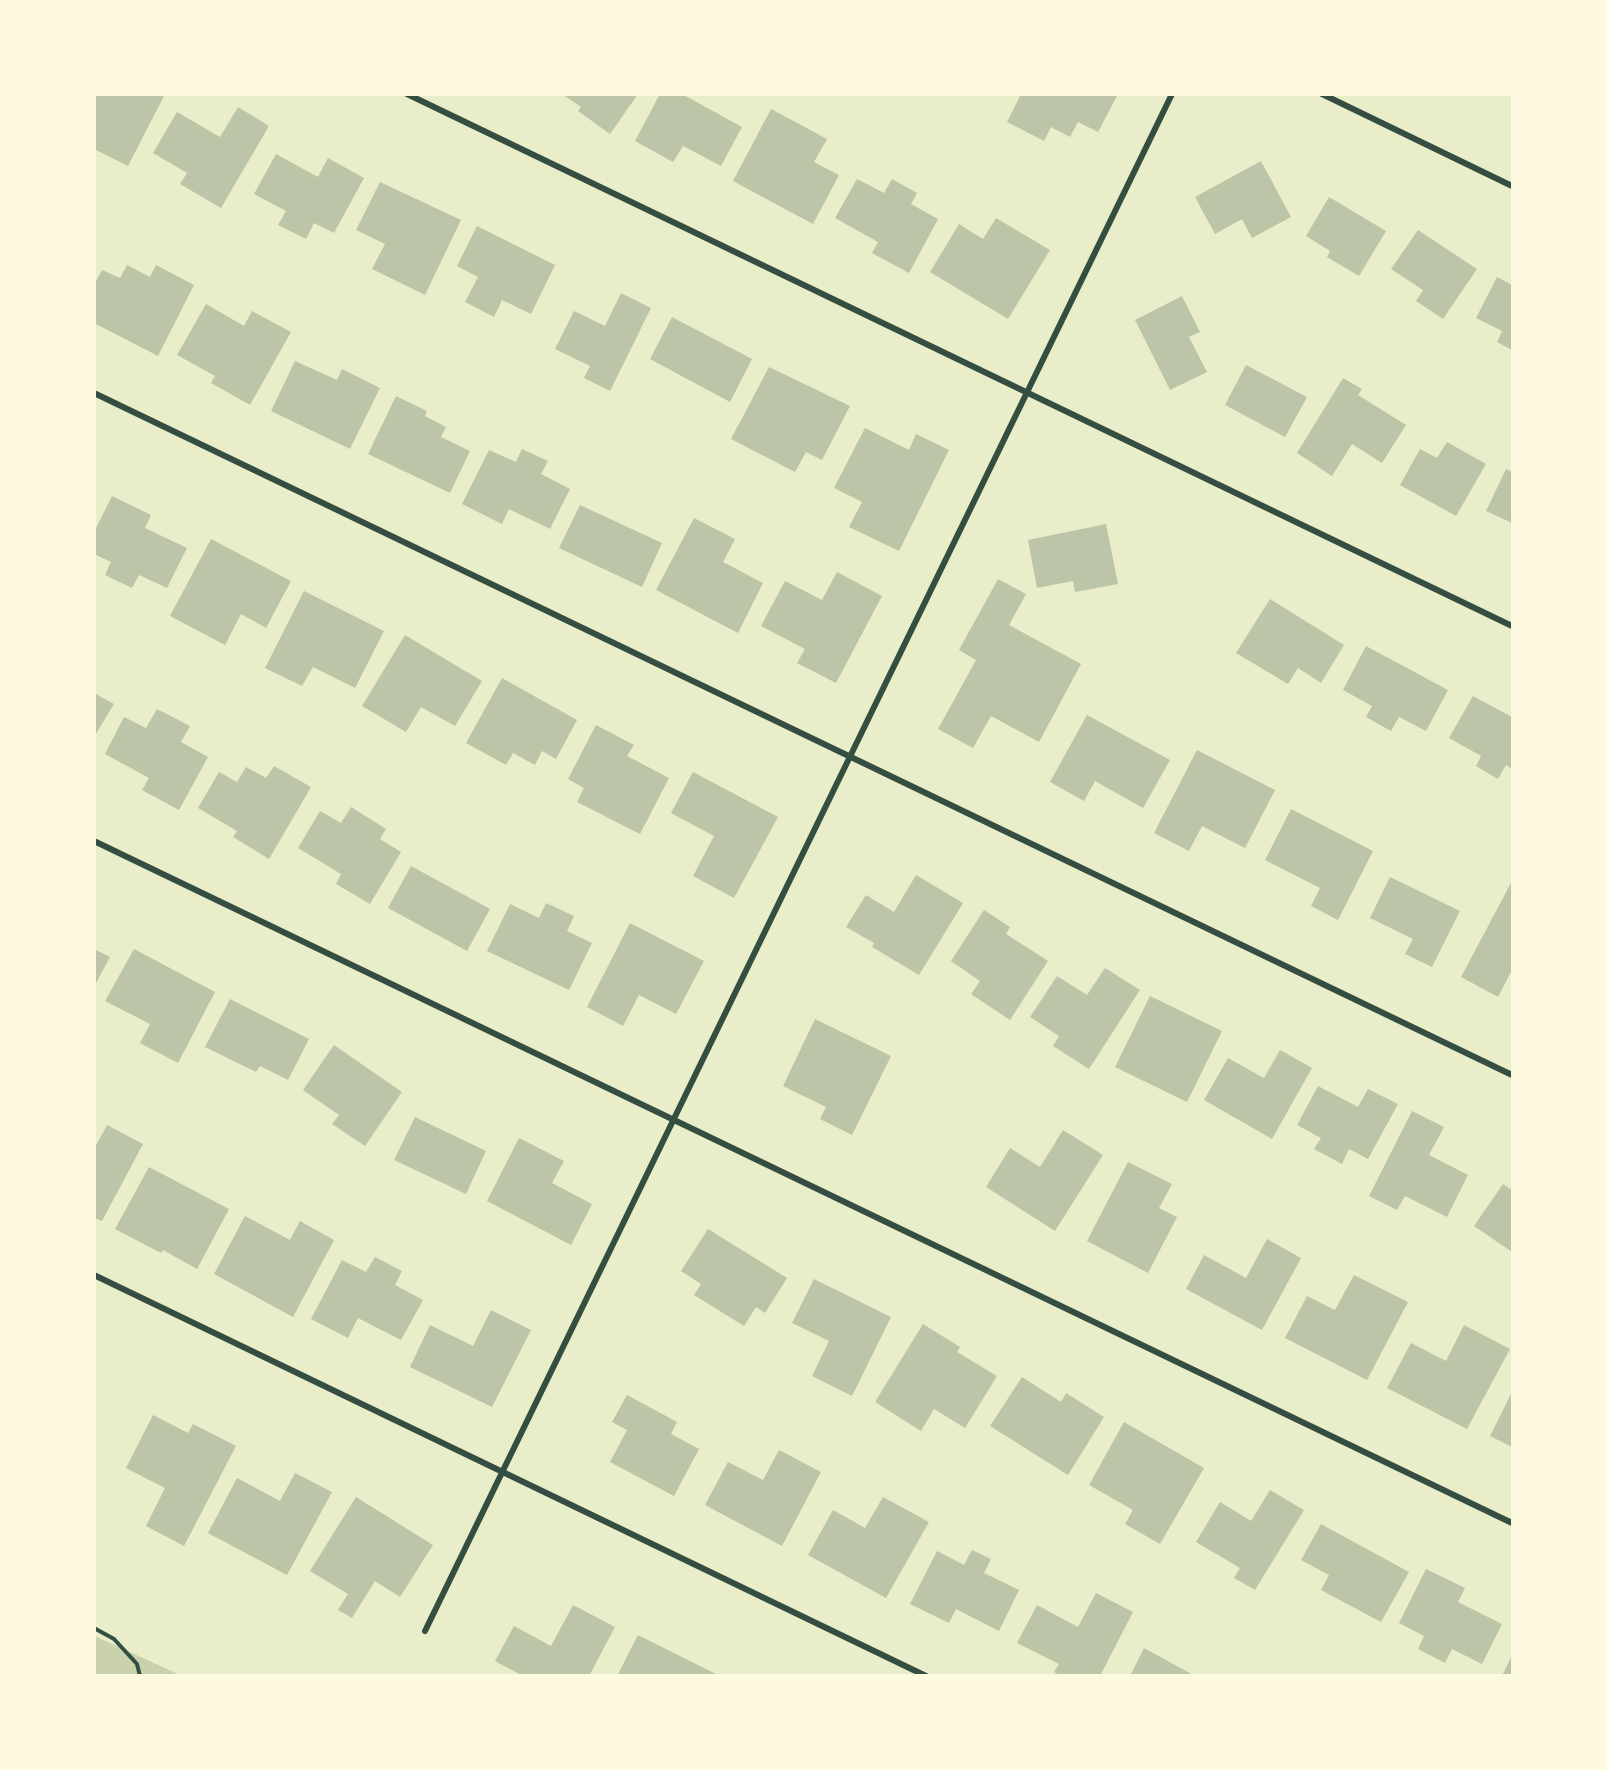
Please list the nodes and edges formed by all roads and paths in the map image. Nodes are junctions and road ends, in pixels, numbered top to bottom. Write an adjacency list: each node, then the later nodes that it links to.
1 (407, 94): 6 (street)
2 (1172, 94): 6 (street)
3 (1322, 94): 4 (street)
4 (1512, 186)
5 (94, 393): 8 (street)
6 (1027, 393): 7 (street); 8 (street)
7 (1512, 626)
8 (850, 757): 10 (street); 11 (street)
9 (94, 841): 11 (street)
10 (1512, 1076)
11 (673, 1120): 13 (street); 14 (street)
12 (94, 1275): 13 (street)
13 (502, 1472): 16 (street); 18 (street)
14 (1512, 1523)
15 (94, 1628): 17 (path)
16 (425, 1631)
17 (140, 1676)
18 (926, 1676)

